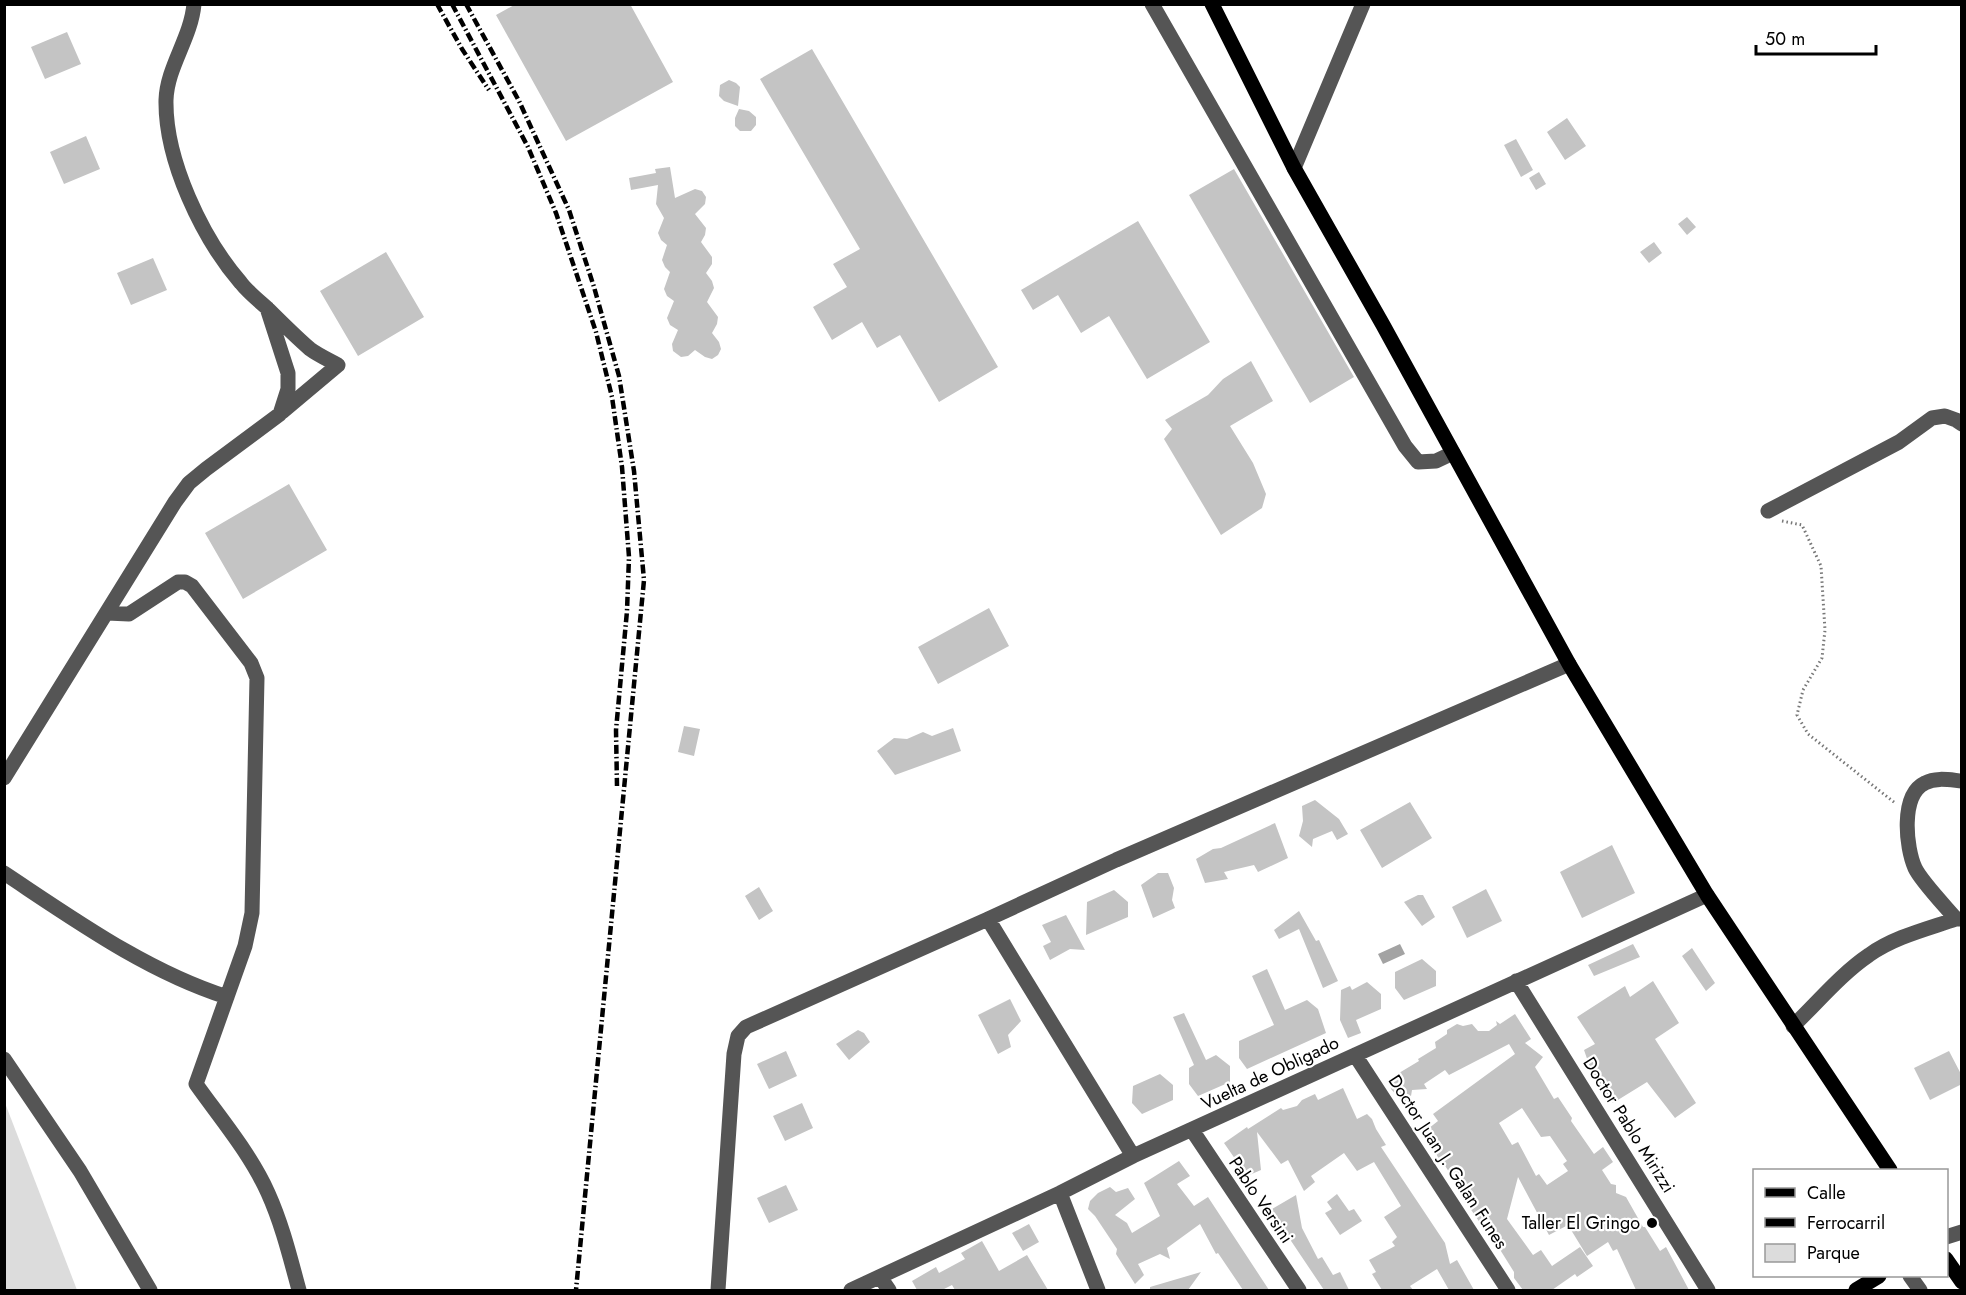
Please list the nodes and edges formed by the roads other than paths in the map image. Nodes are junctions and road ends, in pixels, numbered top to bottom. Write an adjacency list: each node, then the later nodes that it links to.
1 (194, 4): 6 (street)
2 (1152, 4): 9 (street)
3 (1212, 4): 5 (main road)
4 (1363, 4): 5 (street)
5 (1294, 168): 9 (main road)
6 (267, 308): 7 (street); 7 (street)
7 (280, 414): 11 (street)
8 (1962, 424): 10 (street)
9 (1453, 453): 12 (main road)
10 (1768, 511)
11 (107, 613): 13 (street); 20 (street)
12 (1569, 664): 16 (main road); 17 (street)
13 (4, 778)
14 (1962, 781): 18 (street)
15 (4, 873): 20 (street)
16 (1707, 895): 19 (street, Vuelta de Obligado); 21 (main road)
17 (988, 919): 25 (street); 35 (street)
18 (1959, 919): 21 (street)
19 (1516, 981): 22 (street, Vuelta de Obligado); 40 (street, Doctor Pablo Mirizzi)
20 (227, 997): 34 (street)
21 (1793, 1026): 26 (main road)
22 (1355, 1055): 24 (street, Vuelta de Obligado); 39 (street, Doctor Juan J. Galan Funes)
23 (4, 1059): 33 (street)
24 (1192, 1130): 25 (street, Vuelta de Obligado); 38 (street, Pablo Versini)
25 (1134, 1156): 27 (street, Vuelta de Obligado)
26 (1889, 1169)
27 (1060, 1193): 32 (street, Vuelta de Obligado); 37 (street)
28 (1948, 1261): 31 (main road)
29 (1876, 1277): 41 (main road)
30 (1911, 1277): 42 (street)
31 (1962, 1282)
32 (884, 1284): 36 (street, Vuelta de Obligado)
33 (150, 1290)
34 (299, 1290)
35 (718, 1290)
36 (851, 1290)
37 (1098, 1290)
38 (1299, 1290)
39 (1508, 1290)
40 (1708, 1290)
41 (1856, 1290)
42 (1920, 1290)

